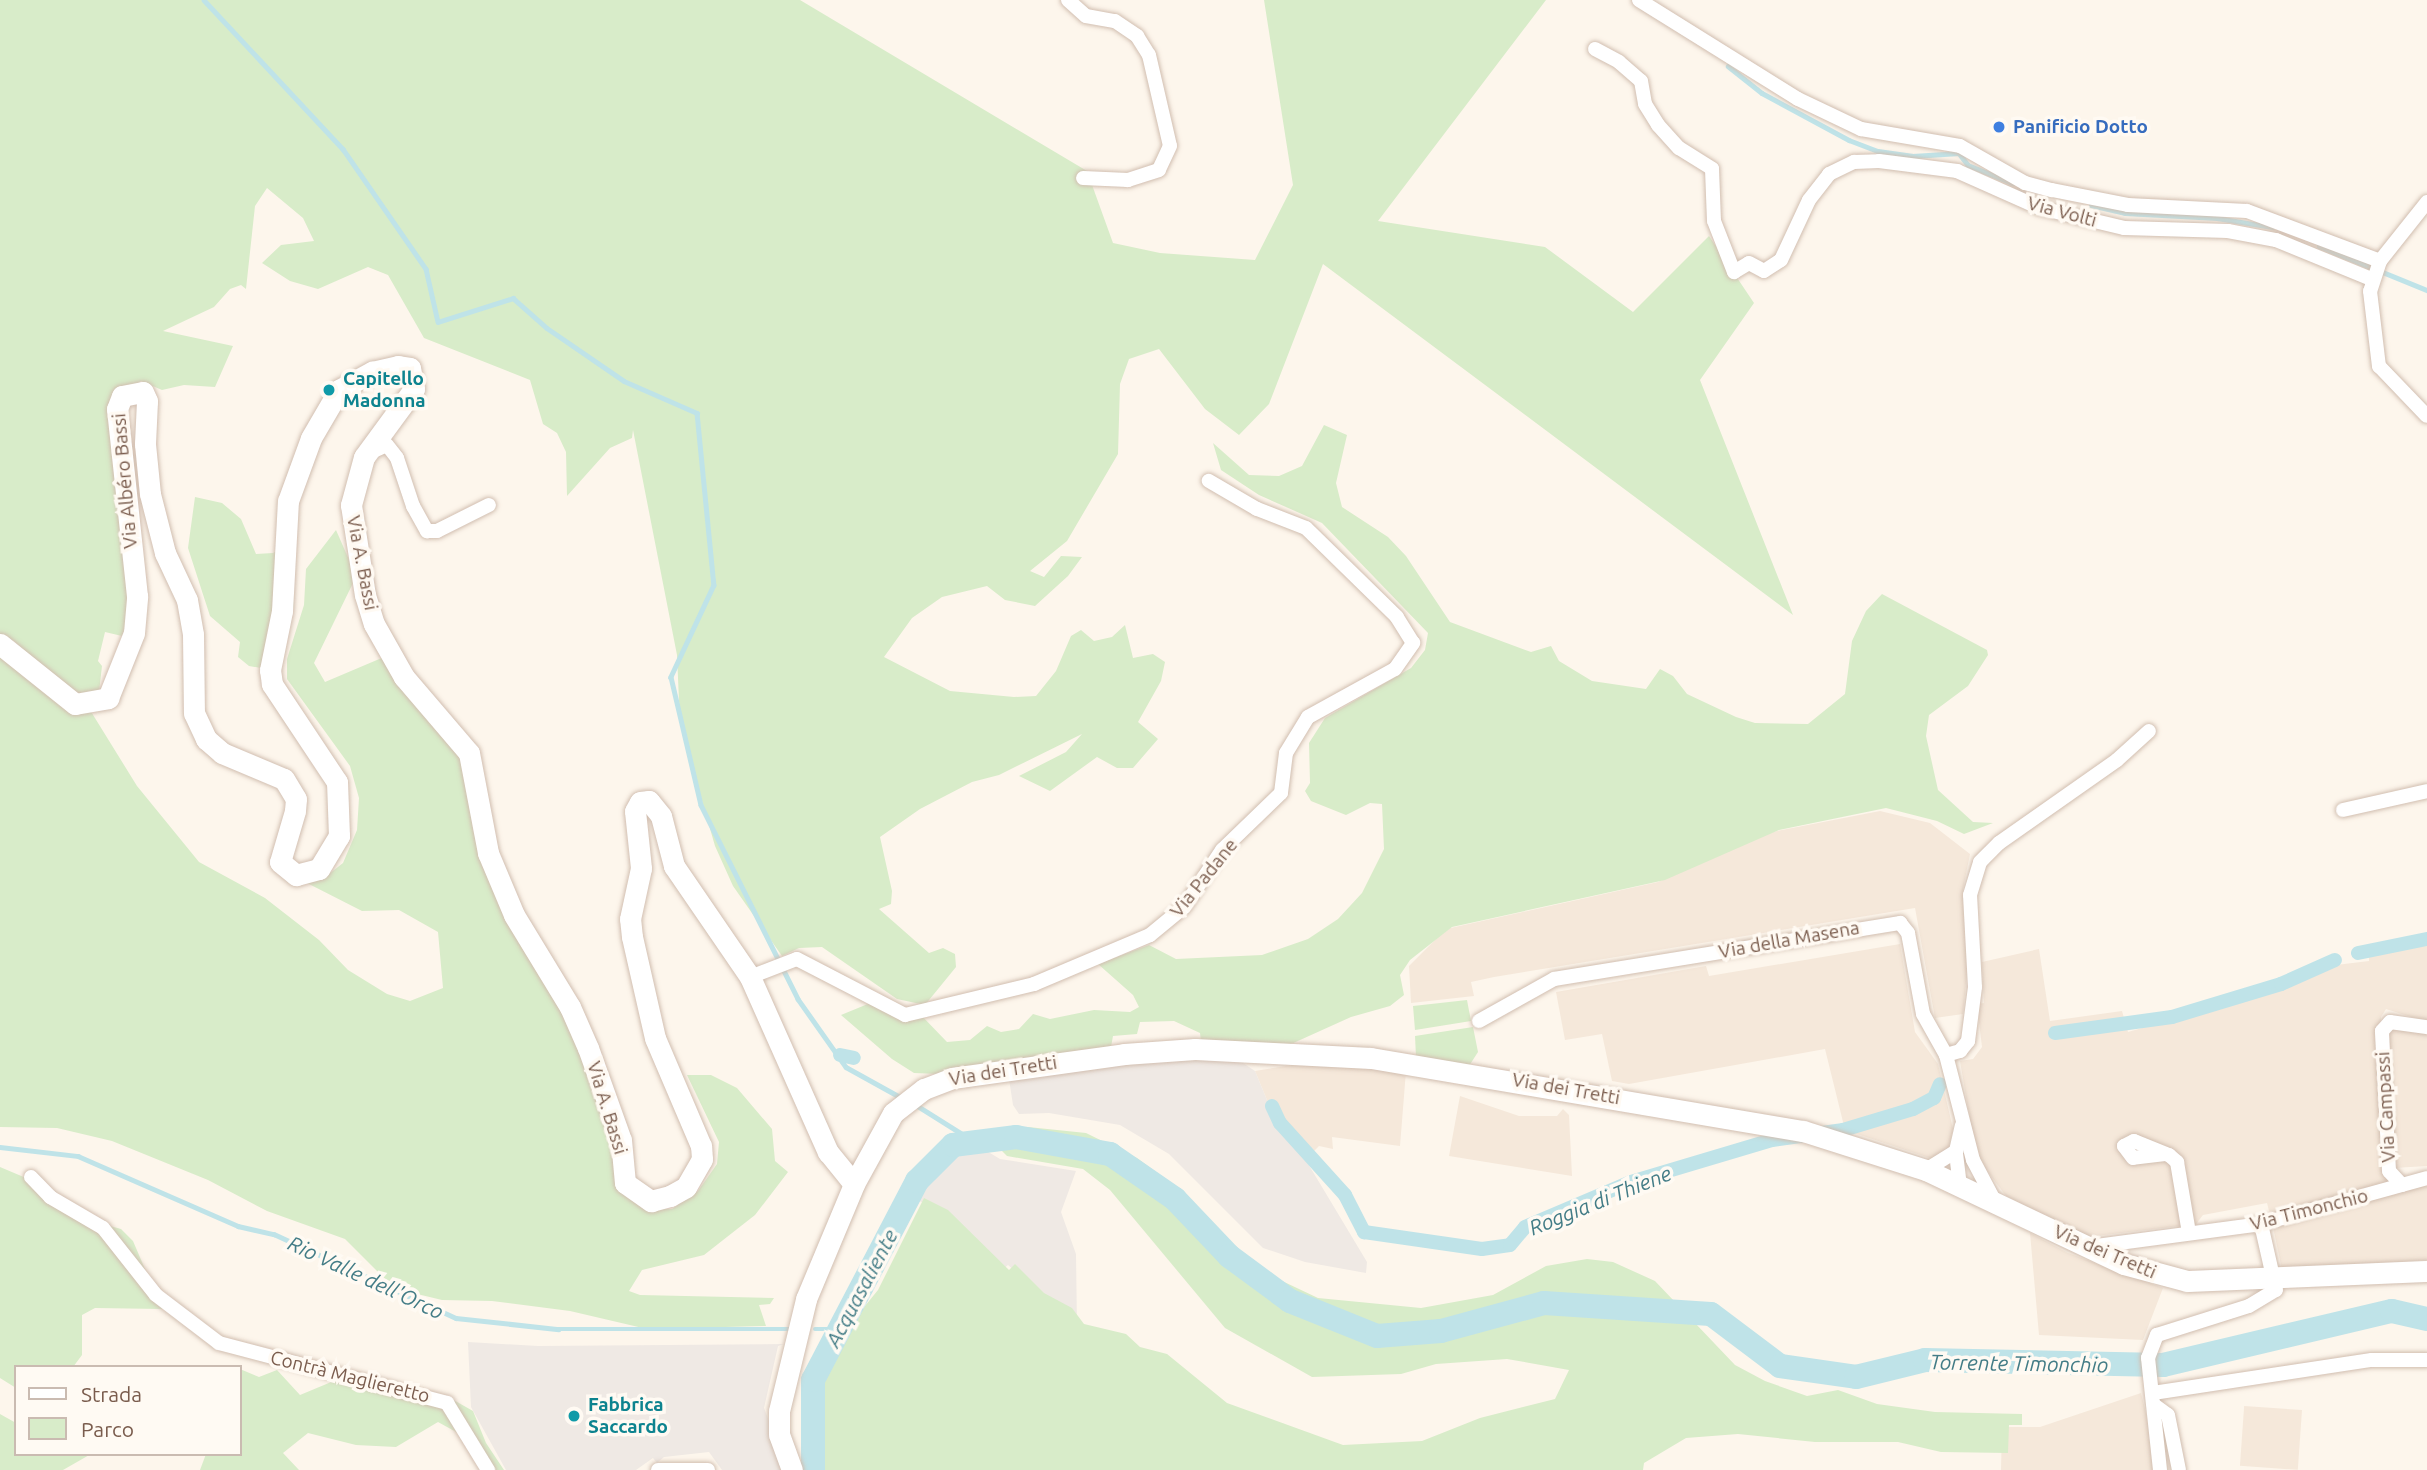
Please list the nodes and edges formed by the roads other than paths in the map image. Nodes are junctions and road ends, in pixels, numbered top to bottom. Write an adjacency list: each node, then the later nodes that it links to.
1 (1068, 0): 4 (street)
2 (1639, 0): 6 (street, Via Volti)
3 (1595, 49): 7 (street, Via Volti)
4 (1083, 178)
5 (2427, 202): 6 (street)
6 (2380, 261): 7 (street)
7 (2371, 279): 8 (street)
8 (2427, 416)
9 (380, 430): 10 (street, Via A. Bassi); 13 (street, Via Albéro Bassi)
10 (364, 457): 12 (street); 17 (street, Via A. Bassi)
11 (1209, 481): 17 (street, Via Padane)
12 (489, 505)
13 (0, 644)
14 (2150, 731): 20 (street)
15 (2427, 791): 16 (street)
16 (2343, 810)
17 (759, 975): 26 (street, Via A. Bassi)
18 (1479, 1021): 20 (street, Via della Masena)
19 (2427, 1027): 27 (street, Via Campassi)
20 (1946, 1055): 21 (street, Via della Masena)
21 (1962, 1146): 23 (street); 28 (street, Via della Masena); 29 (street, Via della Masena)
22 (2165, 1154): 31 (street)
23 (1926, 1170): 26 (street, Via dei Tretti); 28 (street, Via dei Tretti)
24 (31, 1177): 37 (street, Contrà Maglieretto)
25 (2427, 1178): 27 (street, Via Timonchio)
26 (854, 1184): 40 (street, Via dei Tretti)
27 (2402, 1185): 30 (street, Via Timonchio)
28 (1960, 1186): 29 (street, Via dei Tretti)
29 (1997, 1203): 32 (street, Via dei Tretti)
30 (2262, 1224): 31 (street, Via Timonchio); 34 (street)
31 (2189, 1233): 32 (street, Via Timonchio)
32 (2087, 1247): 34 (street, Via dei Tretti)
33 (2427, 1271): 34 (street, Via dei Tretti)
34 (2277, 1280): 36 (street)
35 (2427, 1360): 36 (street)
36 (2153, 1393): 41 (street); 42 (street)
37 (488, 1470)
38 (658, 1470): 39 (street)
39 (708, 1470)
40 (792, 1470)
41 (2160, 1470)
42 (2179, 1470)

